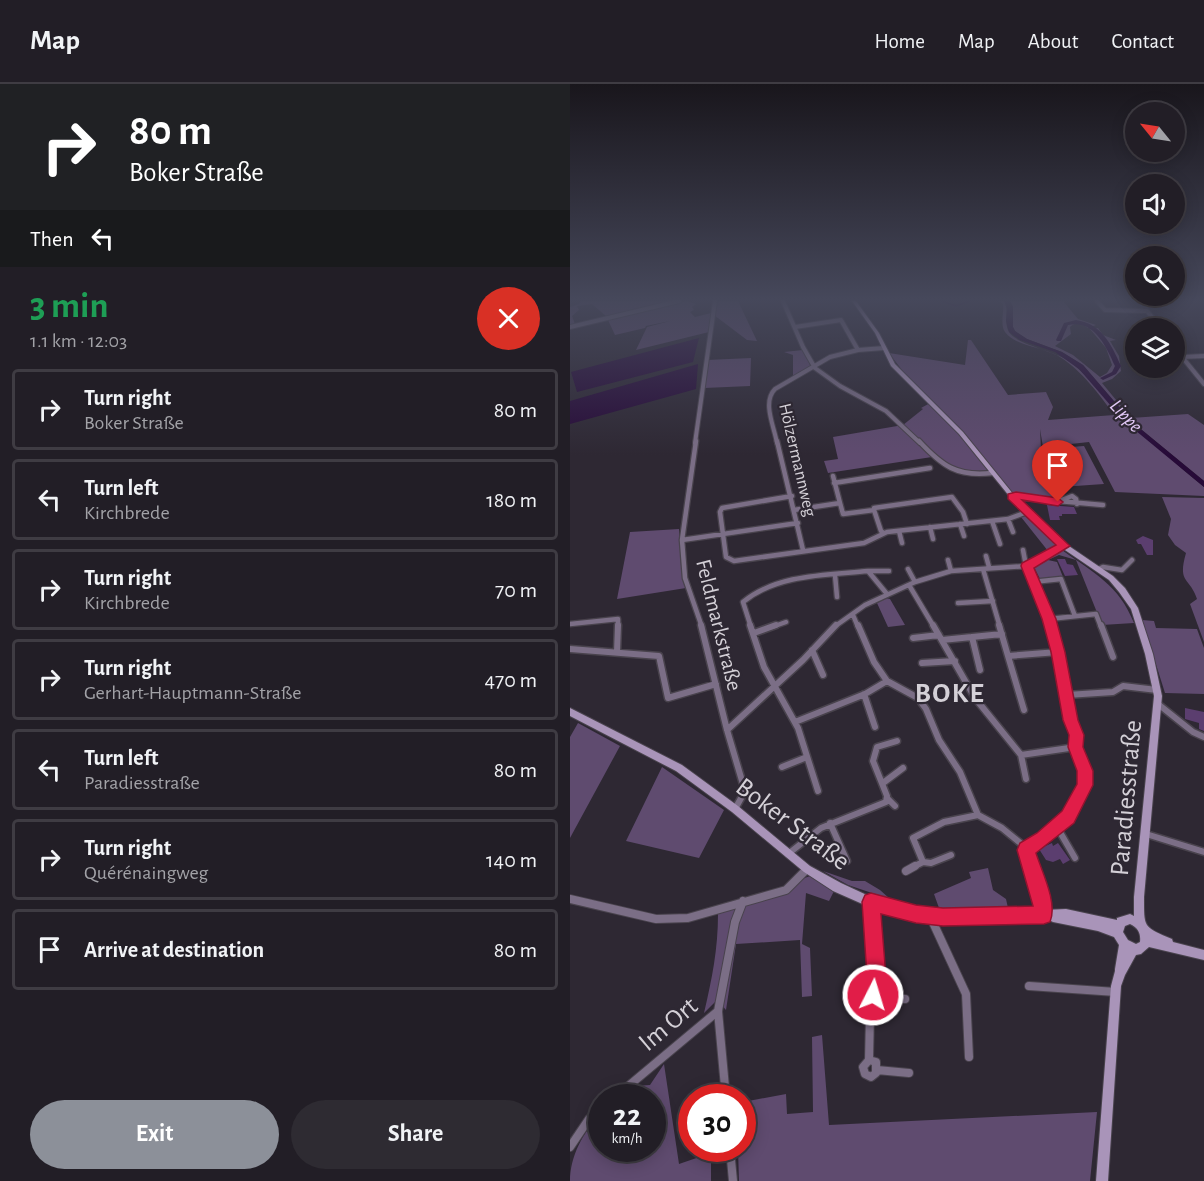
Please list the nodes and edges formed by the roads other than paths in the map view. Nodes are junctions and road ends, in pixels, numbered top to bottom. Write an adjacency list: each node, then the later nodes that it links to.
1 (708, 352): 35 (street, Feldmarkstraße)
2 (806, 352): 8 (street)
3 (849, 352): 8 (street, Hölzermannweg)
4 (886, 352): 11 (main road, Paradiesstraße)
5 (1204, 356): 6 (street)
6 (1185, 357)
7 (1185, 361): 9 (street)
8 (813, 367): 11 (street); 14 (street, Hölzermannweg)
9 (1204, 384)
10 (930, 468): 13 (street)
11 (992, 473): 15 (main road, Paradiesstraße)
12 (833, 476): 13 (street)
13 (834, 483): 17 (street)
14 (792, 496): 21 (street, Hölzermannweg); 32 (street)
15 (1012, 497): 16 (street); 22 (main road, Paradiesstraße)
16 (1058, 502): 18 (street)
17 (840, 503): 20 (street); 21 (street)
18 (1077, 504): 19 (street)
19 (1103, 505)
20 (873, 507): 27 (street); 31 (street)
21 (794, 510): 25 (street, Hölzermannweg)
22 (1027, 512): 23 (street); 38 (main road, Paradiesstraße)
23 (1008, 519): 24 (street); 30 (street)
24 (992, 521): 27 (street); 37 (street)
25 (798, 523): 32 (street); 39 (street, Hölzermannweg)
26 (960, 524): 27 (street); 28 (street); 33 (street)
27 (967, 524)
28 (930, 527): 29 (street); 34 (street)
29 (899, 531): 31 (street); 36 (street)
30 (1013, 532)
31 (884, 533): 39 (street)
32 (723, 535): 35 (street); 39 (street)
33 (964, 536)
34 (933, 539)
35 (682, 540): 79 (street, Feldmarkstraße)
36 (902, 543)
37 (1000, 544)
38 (1064, 546): 44 (street); 47 (main road, Paradiesstraße)
39 (803, 550)
40 (1023, 550): 44 (street)
41 (986, 556): 45 (street)
42 (948, 560): 50 (street)
43 (1132, 560): 47 (street)
44 (1027, 566): 45 (street); 52 (street)
45 (986, 568): 50 (street); 56 (street)
46 (908, 569): 53 (street)
47 (1099, 569): 81 (main road, Paradiesstraße)
48 (868, 571): 49 (street); 51 (street); 54 (street)
49 (888, 571)
50 (951, 571): 53 (street)
51 (835, 575): 55 (street); 63 (street)
52 (1032, 582): 59 (street); 60 (street)
53 (912, 583): 54 (street); 65 (street)
54 (887, 594): 58 (street)
55 (837, 597)
56 (993, 601): 57 (street); 64 (street)
57 (958, 603)
58 (853, 615): 69 (street); 78 (street)
59 (1075, 616): 60 (street); 73 (street)
60 (1049, 619): 71 (street)
61 (786, 622): 63 (street)
62 (570, 624): 70 (street)
63 (754, 633): 80 (street)
64 (1002, 634): 66 (street); 72 (street)
65 (940, 637): 66 (street); 67 (street); 74 (street)
66 (972, 637): 76 (street)
67 (914, 638)
68 (570, 649): 70 (street)
69 (812, 650): 77 (street); 80 (street)
70 (617, 652): 79 (street)
71 (1058, 652): 72 (street); 83 (street)
72 (1008, 656): 85 (street)
73 (1113, 657)
74 (955, 661): 75 (street); 93 (street)
75 (922, 663)
76 (980, 670)
77 (823, 675)
78 (887, 681): 82 (street); 103 (street)
79 (716, 684): 89 (street, Feldmarkstraße)
80 (773, 687): 87 (street); 89 (street)
81 (1157, 690): 83 (street); 84 (main road, Paradiesstraße)
82 (864, 694): 87 (street); 88 (street)
83 (1067, 695): 92 (street)
84 (1158, 704): 90 (street, Paradiesstraße); 106 (main road, Paradiesstraße)
85 (1024, 710)
86 (570, 712): 102 (main road, Boker Straße)
87 (795, 722): 94 (street)
88 (875, 727)
89 (727, 730): 102 (street, Feldmarkstraße)
90 (1204, 737)
91 (897, 741): 98 (street)
92 (1076, 747): 93 (street); 105 (street)
93 (1022, 755): 97 (street)
94 (807, 757): 95 (street); 99 (street)
95 (782, 767)
96 (903, 768): 98 (street)
97 (1026, 779)
98 (883, 783): 100 (street)
99 (818, 791)
100 (888, 799): 101 (street); 104 (street)
101 (895, 806)
102 (735, 808): 109 (main road, Boker Straße)
103 (978, 815): 107 (street); 113 (street)
104 (830, 823): 109 (street); 112 (street)
105 (1057, 827): 107 (street); 111 (street)
106 (1146, 834): 108 (street); 121 (main road, Paradiesstraße)
107 (1026, 850): 119 (street)
108 (1204, 852)
109 (788, 854): 114 (main road, Boker Straße)
110 (951, 855): 113 (street)
111 (1075, 858)
112 (847, 861)
113 (923, 862): 115 (street)
114 (807, 869): 117 (street); 118 (main road, Boker Straße)
115 (906, 871)
116 (570, 900): 117 (street)
117 (743, 901): 130 (street, Im Ort)
118 (871, 902): 120 (main road, Boker Straße); 128 (street)
119 (1044, 915): 120 (main road, Boker Straße); 122 (main road, Boker Straße)
120 (930, 916): 131 (street)
121 (1135, 921): 122 (main road); 123 (main road)
122 (1118, 929): 124 (main road)
123 (1146, 937): 124 (main road); 125 (main road)
124 (1128, 947): 127 (main road)
125 (1204, 956)
126 (1029, 986): 127 (street)
127 (1116, 992): 140 (main road)
128 (873, 995): 129 (street); 132 (street)
129 (905, 999)
130 (718, 1011): 134 (street, Im Ort); 135 (street)
131 (969, 1057)
132 (869, 1060): 133 (street)
133 (909, 1073)
134 (631, 1084)
135 (725, 1084)
136 (588, 1120): 137 (street)
137 (570, 1147)
138 (731, 1162): 139 (street)
139 (733, 1181)
140 (1102, 1181)

